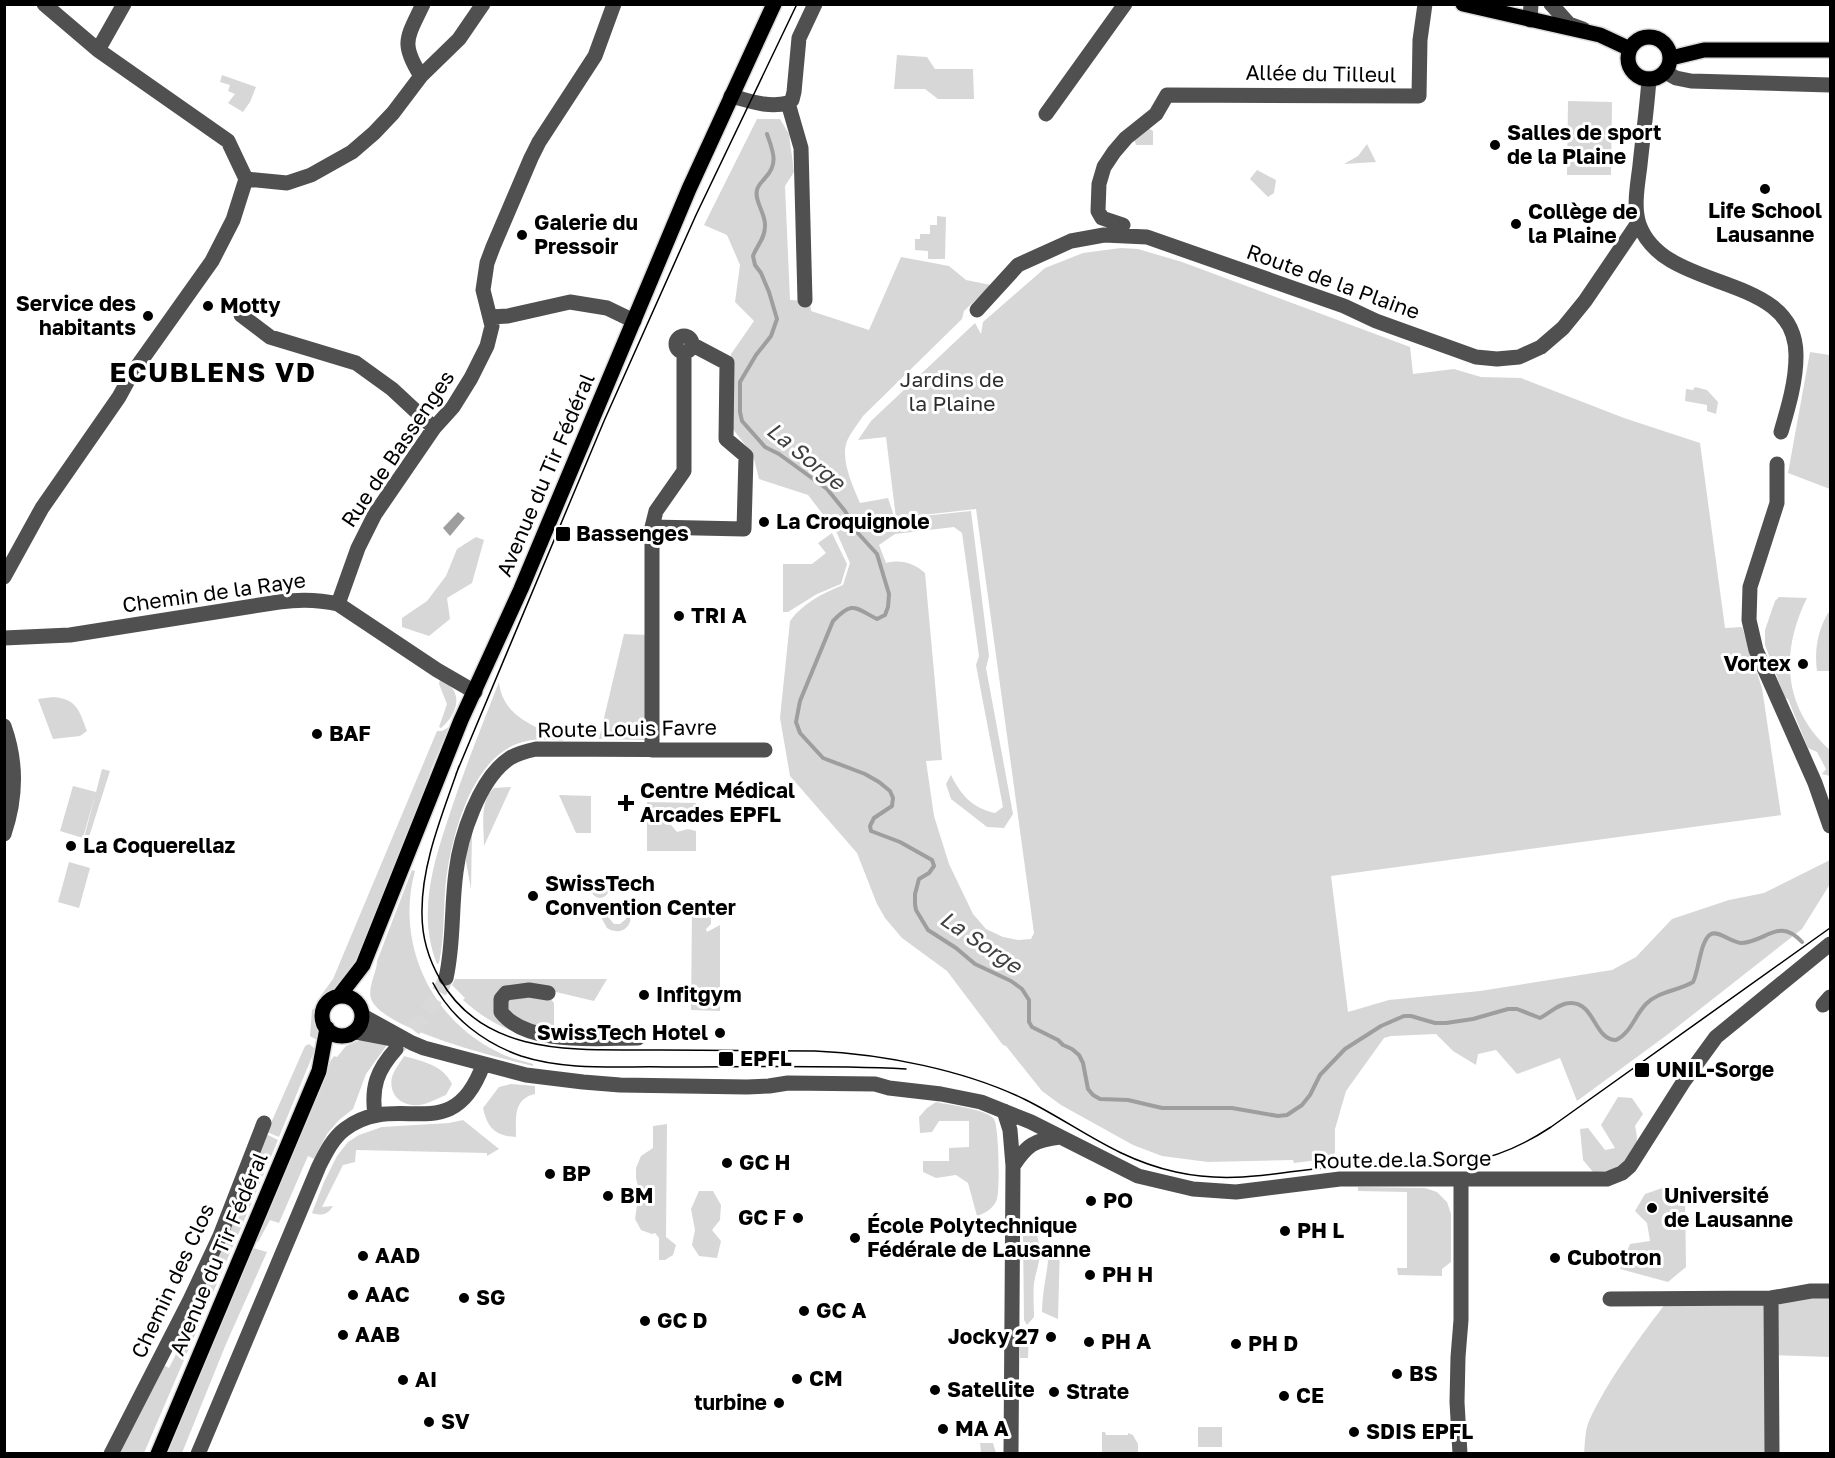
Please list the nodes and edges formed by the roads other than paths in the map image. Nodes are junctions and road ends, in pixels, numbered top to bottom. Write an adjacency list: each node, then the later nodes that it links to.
1 (44, 4): 18 (street)
2 (124, 4): 18 (street)
3 (423, 4): 21 (street)
4 (483, 4): 21 (street)
5 (614, 4): 33 (street, Rue de Bassenges)
6 (774, 4): 24 (main road, Avenue du Tir Fédéral)
7 (1125, 4): 26 (street)
8 (1425, 4): 29 (street, Allée du Tilleul)
9 (1463, 4): 14 (main road)
10 (1513, 4): 14 (street)
11 (1531, 4): 15 (street)
12 (1551, 4): 16 (street)
13 (812, 10): 25 (street)
14 (1486, 10): 15 (main road)
15 (1530, 20): 16 (main road)
16 (1600, 35): 17 (main road)
17 (1630, 49): 20 (main road); 22 (main road)
18 (98, 50): 27 (street)
19 (1830, 50): 20 (main road)
20 (1668, 65): 22 (main road); 23 (street)
21 (421, 76): 27 (street)
22 (1649, 79): 28 (street)
23 (1830, 85)
24 (731, 96): 25 (street); 34 (main road, Avenue du Tir Fédéral)
25 (788, 103): 30 (street)
26 (1046, 114)
27 (246, 179): 39 (street)
28 (1638, 222): 31 (street, Route de la Plaine); 36 (street)
29 (1123, 225)
30 (805, 300)
31 (976, 310)
32 (240, 315): 35 (street)
33 (490, 317): 34 (street); 35 (street, Rue de Bassenges)
34 (634, 321): 42 (main road, Avenue du Tir Fédéral)
35 (434, 428): 40 (street, Rue de Bassenges)
36 (1781, 432)
37 (1777, 464): 46 (street)
38 (652, 530): 38 (street); 44 (street)
39 (4, 577)
40 (338, 604): 41 (street, Chemin de la Raye); 42 (street, Chemin de la Raye)
41 (4, 638)
42 (475, 692): 49 (main road, Avenue du Tir Fédéral)
43 (4, 726): 47 (street)
44 (652, 750): 45 (street, Route Louis Favre); 50 (street, Route Louis Favre)
45 (765, 750)
46 (1828, 821)
47 (4, 834)
48 (1830, 944): 66 (street, Route de la Sorge)
49 (363, 965): 52 (main road, Avenue du Tir Fédéral); 53 (main road, Avenue du Tir Fédéral)
50 (446, 978)
51 (548, 993): 56 (street)
52 (339, 996): 53 (main road); 54 (main road)
53 (361, 1010): 55 (main road); 57 (street, Route de la Sorge)
54 (327, 1028): 55 (main road); 60 (main road, Avenue du Tir Fédéral)
55 (350, 1034): 57 (street, Route de la Sorge); 60 (main road, Avenue du Tir Fédéral)
56 (638, 1038)
57 (412, 1043): 59 (street, Route de la Sorge)
58 (396, 1049): 62 (street)
59 (483, 1065): 61 (street, Route de la Sorge); 62 (street)
60 (318, 1071): 71 (main road, Avenue du Tir Fédéral)
61 (1004, 1111): 64 (street, Route de la Sorge); 65 (street)
62 (375, 1115): 72 (street)
63 (264, 1123): 70 (street, Chemin des Clos)
64 (1060, 1137): 65 (street); 66 (street, Route de la Sorge)
65 (1012, 1166): 73 (street)
66 (1461, 1179): 74 (street)
67 (1830, 1291): 69 (street)
68 (1610, 1299): 69 (street)
69 (1771, 1299): 75 (street)
70 (111, 1454)
71 (158, 1454)
72 (198, 1454)
73 (1011, 1454)
74 (1460, 1454)
75 (1772, 1454)

